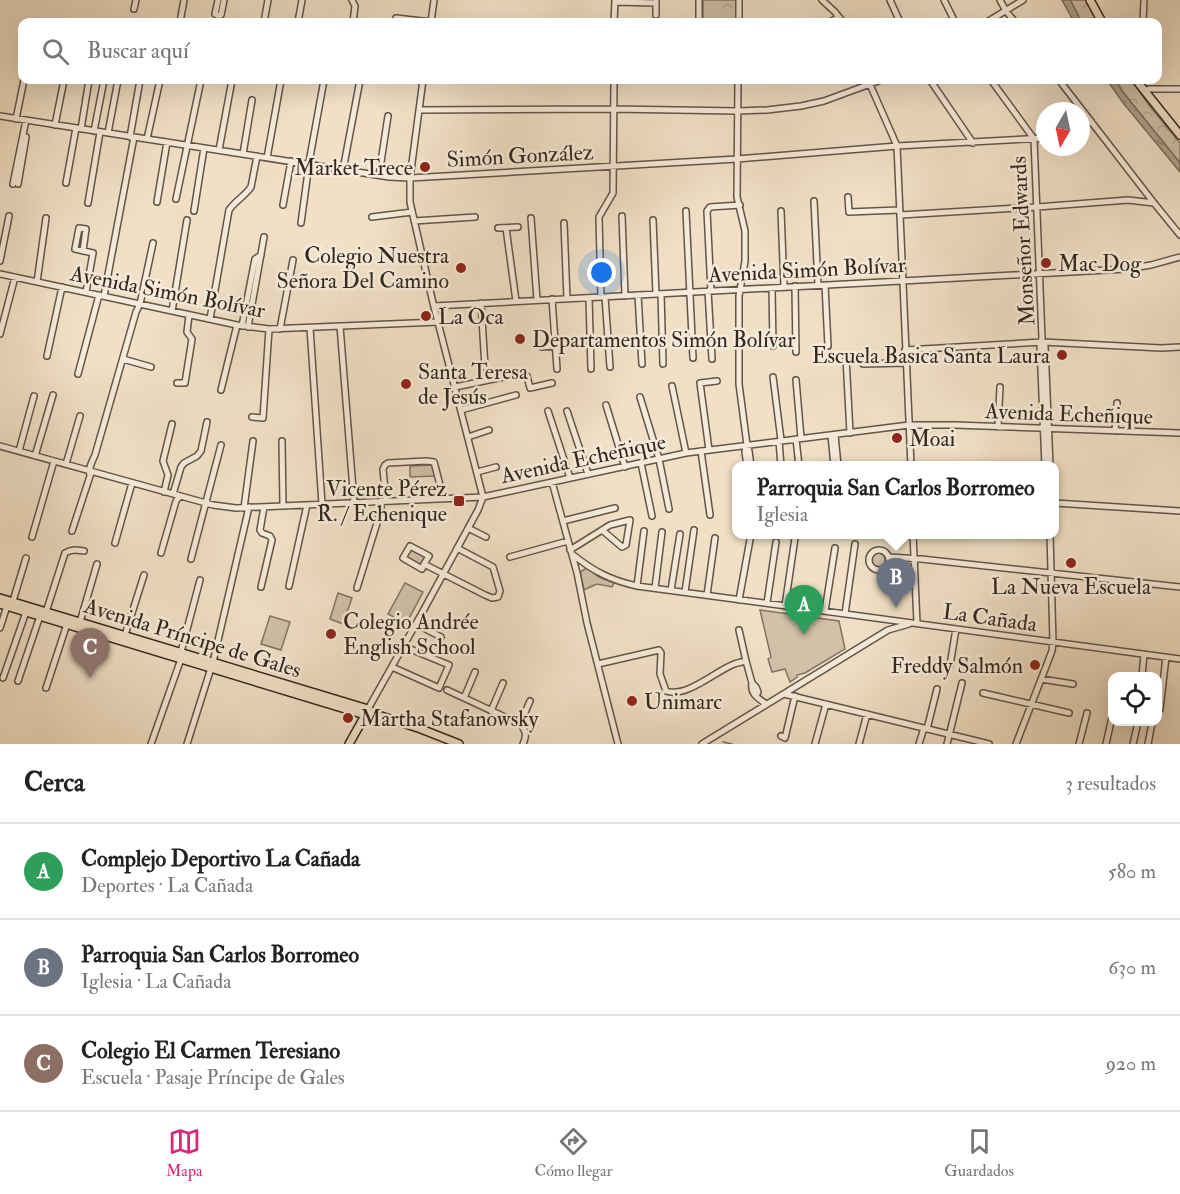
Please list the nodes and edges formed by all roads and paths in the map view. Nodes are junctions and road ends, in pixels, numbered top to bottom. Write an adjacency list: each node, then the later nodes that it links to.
1 (136, 0): 20 (street)
2 (184, 0): 23 (street)
3 (218, 0): 4 (street)
4 (224, 0)
5 (268, 0): 24 (street)
6 (302, 0): 25 (street)
7 (352, 0): 26 (street)
8 (434, 0): 27 (street)
9 (699, 0): 29 (street)
10 (741, 0): 30 (street)
11 (822, 0): 31 (street)
12 (890, 0): 32 (street)
13 (944, 0): 33 (street)
14 (1000, 0): 21 (street)
15 (1023, 0): 21 (street)
16 (1090, 0): 36 (main road)
17 (1144, 0): 37 (street)
18 (615, 1): 19 (street); 28 (street)
19 (656, 1): 22 (street)
20 (134, 9)
21 (1006, 11): 34 (street); 35 (street)
22 (656, 15)
23 (181, 18)
24 (265, 18)
25 (300, 18)
26 (354, 18)
27 (432, 18)
28 (614, 18)
29 (699, 18)
30 (739, 18)
31 (839, 18)
32 (898, 18)
33 (953, 18)
34 (994, 18)
35 (1012, 18)
36 (1100, 18)
37 (1143, 18)
38 (23, 84): 67 (street)
39 (63, 84): 70 (street)
40 (89, 84): 72 (street)
41 (103, 84): 73 (street)
42 (117, 84): 74 (street)
43 (139, 84): 76 (street)
44 (159, 84): 77 (street)
45 (200, 84): 81 (street)
46 (231, 84): 84 (street)
47 (280, 84): 87 (street)
48 (323, 84): 90 (street)
49 (359, 84): 92 (street)
50 (422, 84): 63 (street)
51 (614, 84): 62 (street)
52 (738, 84): 64 (street)
53 (864, 84): 64 (street)
54 (870, 84): 82 (street)
55 (933, 84): 80 (street)
56 (994, 84): 78 (street, Monseñor Edwards)
57 (1062, 84): 69 (street)
58 (1139, 84): 60 (main road)
59 (1180, 89): 60 (street)
60 (1144, 91): 71 (main road)
61 (252, 100): 85 (street)
62 (614, 109): 63 (street); 64 (street); 91 (street)
63 (419, 110): 94 (street)
64 (738, 111): 88 (street)
65 (0, 116): 67 (street, Simón González)
66 (388, 116): 93 (street)
67 (16, 119): 68 (street, Simón González)
68 (28, 121): 70 (street, Simón González); 96 (street)
69 (1091, 121): 102 (street)
70 (55, 125): 72 (street, Simón González)
71 (1177, 126): 75 (main road)
72 (79, 129): 73 (street, Simón González); 95 (street)
73 (97, 131): 74 (street, Simón González); 101 (street)
74 (108, 133): 76 (street, Simón González)
75 (1180, 135)
76 (132, 137): 77 (street, Simón González); 148 (street)
77 (147, 139): 79 (street, Simón González)
78 (1034, 140): 80 (street, Simón González); 105 (street, Monseñor Edwards)
79 (167, 142): 81 (street, Simón González); 100 (street)
80 (973, 143): 82 (street, Simón González)
81 (187, 145): 83 (street, Simón González); 98 (street)
82 (897, 146): 88 (street, Simón González); 110 (street)
83 (204, 148): 84 (street, Simón González); 106 (street)
84 (219, 150): 85 (street, Simón González)
85 (243, 154): 86 (street, Simón González)
86 (257, 156): 87 (street, Simón González); 162 (street)
87 (267, 158): 89 (street, Simón González)
88 (737, 159): 91 (street, Simón González); 103 (street)
89 (291, 161): 90 (street, Simón González); 104 (street)
90 (309, 164): 92 (street, Simón González); 120 (street)
91 (613, 166): 94 (street, Simón González); 152 (street)
92 (343, 170): 93 (street, Simón González)
93 (380, 175): 94 (street, Simón González)
94 (410, 178): 109 (street)
95 (66, 183)
96 (16, 184)
97 (848, 197): 110 (street)
98 (176, 199)
99 (814, 201): 137 (street)
100 (157, 202)
101 (88, 203)
102 (1154, 203): 105 (street); 125 (street)
103 (740, 204): 143 (street); 144 (street)
104 (283, 205)
105 (1037, 207): 110 (street); 132 (street, Monseñor Edwards)
106 (194, 211)
107 (686, 211): 146 (street)
108 (781, 211): 141 (street)
109 (412, 212): 113 (street); 119 (street)
110 (899, 212): 135 (street)
111 (9, 216): 131 (street)
112 (622, 216): 150 (street)
113 (372, 217)
114 (46, 218): 136 (street)
115 (475, 218): 119 (street)
116 (531, 218): 154 (street)
117 (188, 220): 160 (street)
118 (654, 220): 147 (street)
119 (414, 221): 159 (street)
120 (301, 223)
121 (564, 223): 153 (street)
122 (518, 227): 124 (street)
123 (498, 228): 124 (street)
124 (506, 228): 156 (street)
125 (1180, 235)
126 (264, 237): 164 (street)
127 (153, 243): 157 (street)
128 (82, 251): 145 (street)
129 (1180, 257): 132 (street, Avenida Simón Bolívar)
130 (293, 260): 168 (street)
131 (0, 261)
132 (1039, 273): 135 (street, Avenida Simón Bolívar); 170 (street, Monseñor Edwards)
133 (0, 274): 134 (street, Avenida Simón Bolívar)
134 (15, 277): 136 (street, Avenida Simón Bolívar); 169 (street)
135 (902, 281): 138 (street, Avenida Simón Bolívar); 176 (street)
136 (37, 282): 140 (street, Avenida Simón Bolívar)
137 (818, 285): 138 (street, Avenida Simón Bolívar); 139 (street, Avenida Simón Bolívar)
138 (825, 285): 174 (street)
139 (795, 286): 141 (street, Avenida Simón Bolívar); 177 (street)
140 (62, 287): 145 (street, Avenida Simón Bolívar); 178 (street)
141 (784, 287): 142 (street, Avenida Simón Bolívar)
142 (772, 288): 143 (street, Avenida Simón Bolívar); 173 (street)
143 (740, 290): 144 (street, Avenida Simón Bolívar); 229 (street)
144 (710, 291): 146 (street, Avenida Simón Bolívar); 182 (street)
145 (86, 292): 148 (street, Avenida Simón Bolívar)
146 (689, 292): 147 (street, Avenida Simón Bolívar); 179 (street)
147 (658, 294): 149 (street, Avenida Simón Bolívar); 185 (street)
148 (102, 295): 157 (street, Avenida Simón Bolívar); 192 (street)
149 (638, 295): 150 (street, Avenida Simón Bolívar); 184 (street)
150 (625, 296): 152 (street, Avenida Simón Bolívar)
151 (589, 297): 152 (street, Avenida Simón Bolívar); 153 (street, Avenida Simón Bolívar); 191 (street)
152 (603, 297): 189 (street)
153 (567, 299): 155 (street, Avenida Simón Bolívar)
154 (537, 300): 155 (street, Avenida Simón Bolívar); 156 (street, Avenida Simón Bolívar)
155 (552, 300): 172 (street)
156 (516, 302): 158 (street, Avenida Simón Bolívar)
157 (138, 303): 160 (street, Avenida Simón Bolívar); 181 (street)
158 (481, 303): 159 (street, Avenida Simón Bolívar); 188 (street)
159 (434, 306): 163 (street)
160 (172, 311): 161 (street, Avenida Simón Bolívar)
161 (189, 315): 162 (street, Avenida Simón Bolívar); 196 (street)
162 (210, 319): 164 (street, Avenida Simón Bolívar)
163 (438, 322): 165 (street, Avenida Simón Bolívar); 199 (street)
164 (242, 326): 167 (street, Avenida Simón Bolívar); 201 (street)
165 (340, 326): 166 (street, Avenida Simón Bolívar); 260 (street)
166 (310, 328): 168 (street, Avenida Simón Bolívar); 263 (street)
167 (268, 329): 168 (street, Avenida Simón Bolívar); 212 (street)
168 (280, 329)
169 (0, 334)
170 (1042, 342): 175 (street); 176 (street); 217 (street, Monseñor Edwards)
171 (542, 346): 172 (street)
172 (555, 346): 190 (street)
173 (773, 346)
174 (828, 346)
175 (1180, 347)
176 (905, 350): 183 (street)
177 (796, 352)
178 (47, 356)
179 (693, 358)
180 (846, 358): 220 (street)
181 (123, 359): 187 (street); 249 (street)
182 (712, 359)
183 (906, 363): 186 (street); 215 (street)
184 (642, 364)
185 (663, 364)
186 (863, 364)
187 (151, 367)
188 (485, 367)
189 (610, 367)
190 (557, 369)
191 (591, 369)
192 (78, 374)
193 (773, 377): 227 (street)
194 (796, 380): 224 (street)
195 (717, 381): 231 (street)
196 (177, 383)
197 (552, 383): 199 (street)
198 (672, 386): 234 (street)
199 (455, 387): 208 (street)
200 (1000, 387): 216 (street)
201 (221, 390)
202 (53, 395): 235 (street)
203 (516, 395): 208 (street)
204 (34, 396): 232 (street)
205 (640, 397): 236 (street)
206 (1117, 404): 219 (street)
207 (606, 405): 248 (street)
208 (461, 410): 223 (street)
209 (548, 411): 252 (street)
210 (567, 411): 251 (street)
211 (80, 416): 246 (street)
212 (252, 417)
213 (207, 422): 256 (street)
214 (172, 424): 255 (street)
215 (909, 425): 216 (street, Avenida Echeñique); 220 (street, Avenida Echeñique); 242 (street)
216 (998, 427): 217 (street, Avenida Echeñique)
217 (1046, 429): 219 (street, Avenida Echeñique); 243 (street, Monseñor Edwards); 244 (street, Monseñor Edwards)
218 (489, 430): 223 (street)
219 (1115, 431): 221 (street, Avenida Echeñique)
220 (850, 433): 222 (street, Avenida Echeñique)
221 (1180, 433)
222 (833, 435): 224 (street, Avenida Echeñique); 241 (street)
223 (468, 436): 250 (street)
224 (798, 438): 227 (street, Avenida Echeñique); 240 (street)
225 (253, 441): 266 (street)
226 (282, 441): 265 (street)
227 (780, 441): 229 (street, Avenida Echeñique); 239 (street)
228 (221, 445): 261 (street)
229 (747, 445): 231 (street, Avenida Echeñique); 238 (street)
230 (0, 446): 232 (street, Avenida Echeñique)
231 (709, 450): 233 (street, Avenida Echeñique)
232 (19, 451): 235 (street, Avenida Echeñique)
233 (701, 451): 234 (street, Avenida Echeñique); 271 (street)
234 (686, 453): 236 (street, Avenida Echeñique)
235 (35, 456): 237 (street, Avenida Echeñique)
236 (659, 459): 245 (street, Avenida Echeñique); 269 (street)
237 (54, 461): 246 (street, Avenida Echeñique); 281 (street)
238 (748, 461)
239 (781, 461)
240 (799, 461)
241 (836, 461)
242 (911, 461)
243 (1045, 461)
244 (1050, 461)
245 (642, 463): 248 (street, Avenida Echeñique); 272 (street)
246 (66, 464): 249 (street, Avenida Echeñique)
247 (496, 467): 250 (street)
248 (625, 467): 251 (street, Avenida Echeñique)
249 (90, 472): 254 (street, Avenida Echeñique); 277 (street)
250 (477, 472): 257 (street)
251 (588, 474): 252 (street, Avenida Echeñique)
252 (570, 478): 253 (street, Avenida Echeñique)
253 (552, 482): 257 (street, Avenida Echeñique); 273 (street)
254 (132, 483): 255 (street, Avenida Echeñique); 290 (street)
255 (164, 492): 256 (street, Avenida Echeñique)
256 (176, 496): 261 (street, Avenida Echeñique); 296 (street)
257 (483, 497): 258 (street, Avenida Echeñique); 274 (street)
258 (441, 498): 259 (street, Avenida Echeñique); 259 (street)
259 (383, 501): 260 (street, Avenida Echeñique); 314 (street)
260 (354, 502): 263 (street, Avenida Echeñique)
261 (205, 503): 266 (street, Avenida Echeñique); 299 (street)
262 (1059, 503): 270 (street)
263 (322, 504): 264 (street, Avenida Echeñique)
264 (307, 505): 265 (street, Avenida Echeñique); 310 (street)
265 (283, 506): 267 (street, Avenida Echeñique)
266 (247, 507): 267 (street, Avenida Echeñique); 347 (street)
267 (264, 507): 312 (street)
268 (615, 508): 273 (street)
269 (669, 509)
270 (1180, 511)
271 (710, 515)
272 (652, 516)
273 (563, 521): 288 (street)
274 (468, 528): 282 (street); 292 (street)
275 (602, 530): 275 (street); 295 (street)
276 (694, 530): 317 (street)
277 (72, 531)
278 (644, 531): 311 (street)
279 (662, 532): 315 (street)
280 (680, 534): 316 (street)
281 (32, 537)
282 (486, 537)
283 (715, 538): 318 (street)
284 (750, 539): 320 (street)
285 (795, 539): 323 (street)
286 (914, 539): 301 (street)
287 (1050, 539): 306 (street)
288 (568, 541): 295 (street); 297 (street)
289 (776, 542): 321 (street)
290 (115, 543)
291 (855, 544): 327 (street)
292 (456, 548): 307 (street); 307 (street)
293 (835, 548): 324 (street)
294 (84, 551): 326 (street)
295 (571, 552): 304 (street); 305 (street, La Cañada)
296 (161, 553)
297 (510, 557)
298 (26, 558): 322 (street)
299 (191, 558)
300 (889, 558): 301 (street)
301 (914, 558): 306 (street); 332 (street)
302 (97, 564): 329 (street)
303 (424, 564): 303 (street); 307 (street)
304 (575, 565): 305 (street, La Cañada); 346 (street)
305 (585, 566): 311 (street, La Cañada)
306 (1052, 573): 313 (street); 339 (street)
307 (443, 574): 331 (street)
308 (144, 575): 337 (street)
309 (200, 580): 342 (street)
310 (289, 586)
311 (637, 586): 315 (street, La Cañada)
312 (261, 587)
313 (1180, 587)
314 (357, 588)
315 (655, 588): 316 (street, La Cañada)
316 (672, 591): 317 (street, La Cañada)
317 (685, 592): 318 (street, La Cañada)
318 (707, 595): 320 (street, La Cañada)
319 (0, 597): 322 (main road, Avenida Príncipe de Gales)
320 (739, 600): 321 (street, La Cañada)
321 (767, 603): 323 (street, La Cañada)
322 (7, 604): 325 (main road, Avenida Príncipe de Gales); 326 (main road, Avenida Príncipe de Gales); 333 (street)
323 (784, 606): 324 (street, La Cañada)
324 (825, 611): 327 (street, La Cañada)
325 (26, 612): 326 (main road, Avenida Príncipe de Gales); 352 (street)
326 (43, 614): 329 (main road, Avenida Príncipe de Gales); 330 (main road, Avenida Príncipe de Gales); 354 (street)
327 (845, 614): 328 (street, La Cañada)
328 (884, 619): 332 (street, La Cañada); 336 (street)
329 (80, 622): 337 (main road, Avenida Príncipe de Gales)
330 (67, 624): 342 (main road, Avenida Príncipe de Gales); 358 (street)
331 (416, 624): 338 (street); 340 (street)
332 (917, 624): 334 (street, La Cañada); 336 (street)
333 (0, 628)
334 (956, 629): 339 (street, La Cañada); 348 (street)
335 (739, 630): 345 (street)
336 (888, 630): 363 (street)
337 (125, 635): 342 (main road, Avenida Príncipe de Gales)
338 (441, 637)
339 (1053, 642): 341 (street, La Cañada); 353 (street)
340 (404, 646): 349 (street); 349 (street)
341 (1144, 654): 343 (street, La Cañada); 351 (street)
342 (181, 655): 347 (main road, Avenida Príncipe de Gales); 382 (street)
343 (1166, 657): 344 (street, La Cañada); 361 (street)
344 (1180, 659)
345 (746, 661): 346 (street); 367 (street)
346 (598, 664): 387 (street)
347 (212, 665): 371 (main road, Avenida Príncipe de Gales); 383 (street)
348 (950, 665)
349 (392, 667): 371 (street)
350 (476, 672): 365 (street)
351 (1142, 672)
352 (3, 678)
353 (1041, 679): 357 (street); 369 (street)
354 (18, 681)
355 (503, 683): 370 (street)
356 (962, 683): 380 (street)
357 (1073, 684)
358 (46, 688)
359 (937, 689): 379 (street)
360 (447, 690): 365 (street)
361 (1162, 692)
362 (983, 693): 369 (street)
363 (784, 694): 364 (street); 367 (street)
364 (795, 696): 368 (street); 381 (street)
365 (464, 698): 370 (street)
366 (530, 701): 375 (street)
367 (766, 704): 388 (street)
368 (826, 704): 374 (street); 389 (street)
369 (1031, 705): 372 (street); 394 (street)
370 (491, 711): 375 (street)
371 (369, 713): 384 (main road); 385 (main road, Avenida Príncipe de Gales)
372 (1070, 713)
373 (1087, 713): 395 (street)
374 (867, 714): 379 (street); 390 (street)
375 (520, 724): 386 (street)
376 (1111, 726): 396 (street)
377 (1137, 726): 397 (street)
378 (1151, 726): 398 (street)
379 (925, 728): 380 (street); 391 (street)
380 (950, 734): 392 (street); 393 (street)
381 (781, 736)
382 (151, 744)
383 (187, 744)
384 (349, 744)
385 (459, 744)
386 (524, 744)
387 (618, 744)
388 (702, 744)
389 (815, 744)
390 (859, 744)
391 (919, 744)
392 (947, 744)
393 (989, 744)
394 (1016, 744)
395 (1078, 744)
396 (1106, 744)
397 (1133, 744)
398 (1148, 744)

